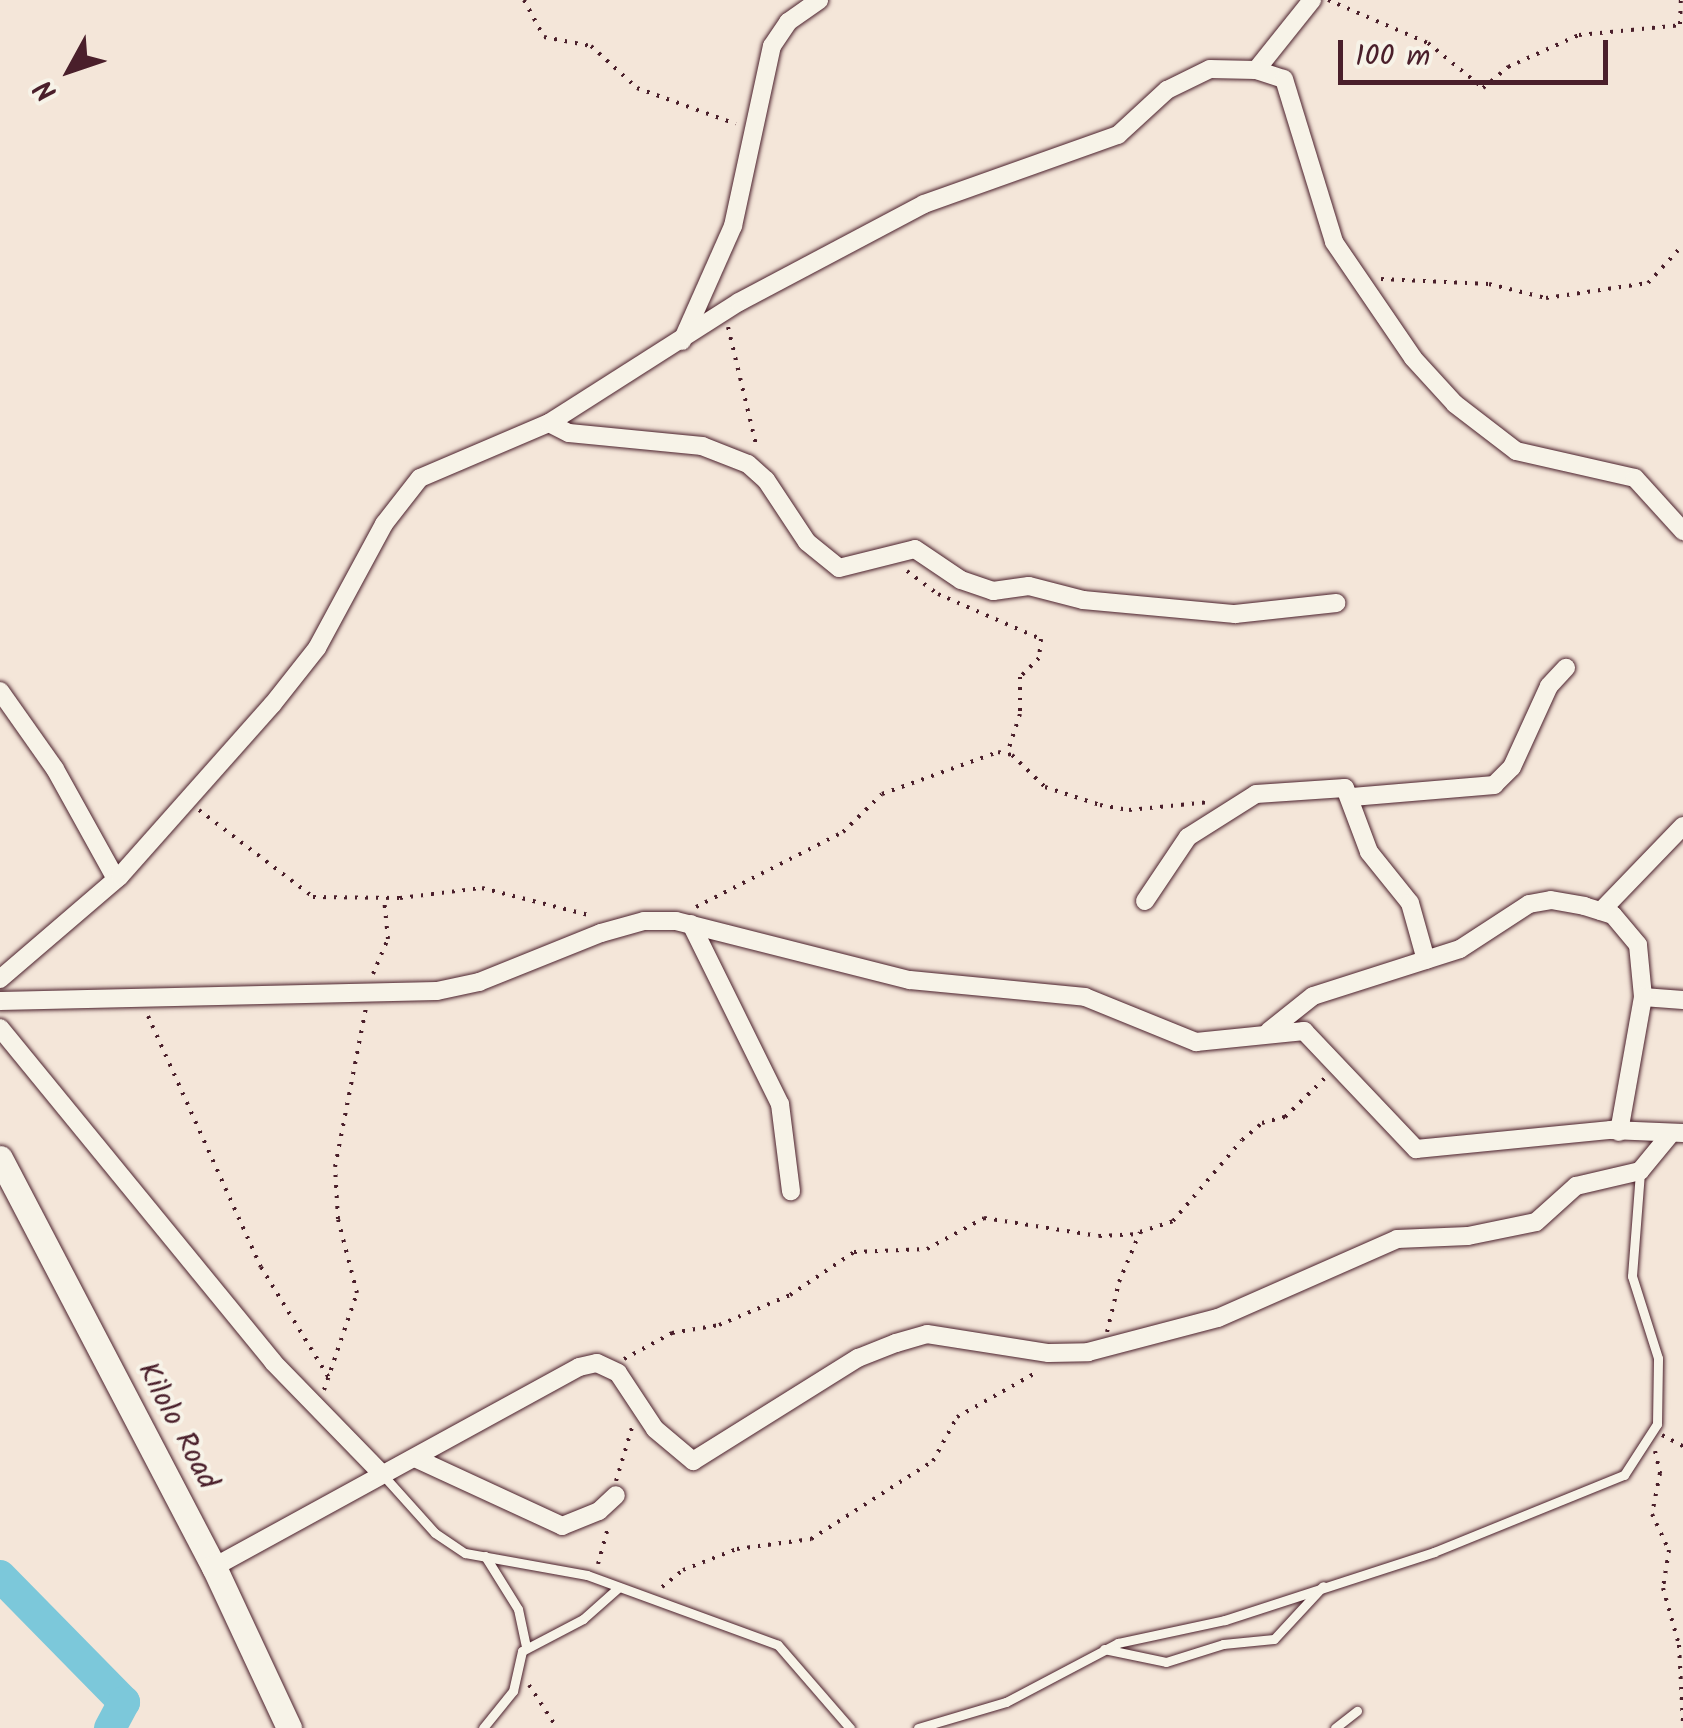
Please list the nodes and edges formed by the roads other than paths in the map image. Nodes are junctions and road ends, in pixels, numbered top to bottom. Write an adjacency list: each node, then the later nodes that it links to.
1 (819, 0): 4 (street)
2 (1312, 0): 3 (street)
3 (1256, 70): 4 (street); 6 (street)
4 (682, 342): 5 (street)
5 (549, 423): 7 (street); 12 (street)
6 (1683, 531)
7 (1336, 604)
8 (1566, 668): 10 (street)
9 (0, 692): 12 (street)
10 (1352, 797): 13 (street); 16 (street)
11 (1683, 826): 14 (street)
12 (116, 880): 17 (street)
13 (1145, 902)
14 (1601, 911): 16 (street); 18 (street)
15 (683, 923): 20 (street); 22 (street); 27 (street)
16 (1426, 960): 22 (street)
17 (0, 980)
18 (1644, 997): 19 (street); 23 (street)
19 (1683, 1000)
20 (0, 1001)
21 (0, 1028): 29 (street)
22 (1265, 1034): 23 (street)
23 (1619, 1132): 24 (street)
24 (1676, 1135): 26 (street)
25 (0, 1158): 32 (main road, Kilolo Road)
26 (1640, 1171): 28 (street); 33 (lane)
27 (791, 1191)
28 (415, 1458): 29 (street); 30 (street)
29 (382, 1474): 31 (lane); 32 (street)
30 (616, 1495)
31 (485, 1556): 34 (lane); 35 (lane)
32 (214, 1567): 38 (main road, Kilolo Road)
33 (1326, 1584): 36 (lane); 36 (lane)
34 (618, 1587): 35 (lane); 40 (lane)
35 (526, 1648): 39 (lane)
36 (1104, 1649): 41 (lane)
37 (1358, 1712): 42 (lane)
38 (289, 1728)
39 (483, 1728)
40 (850, 1728)
41 (918, 1728)
42 (1335, 1728)

